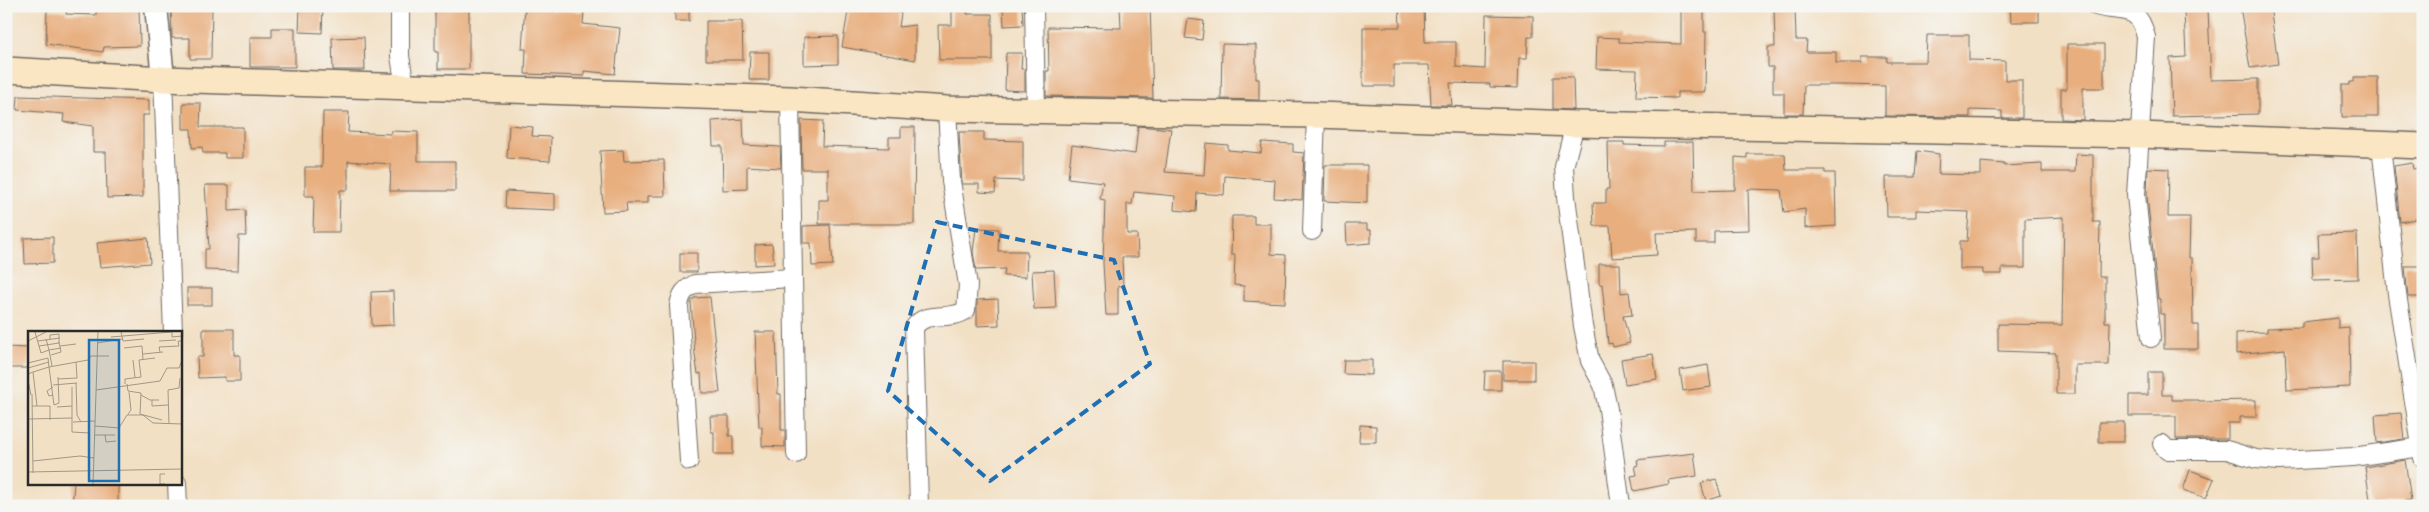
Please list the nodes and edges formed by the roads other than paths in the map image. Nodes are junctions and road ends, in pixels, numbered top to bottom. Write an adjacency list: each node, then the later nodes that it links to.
1 (156, 6): 6 (street)
2 (400, 6): 7 (street)
3 (1034, 6): 10 (street)
4 (2096, 6): 13 (street)
5 (6, 70): 6 (main road)
6 (163, 79): 7 (main road); 18 (street)
7 (406, 86): 8 (main road)
8 (790, 99): 9 (main road); 17 (street)
9 (947, 110): 10 (main road); 27 (street)
10 (1036, 112): 11 (main road)
11 (1316, 115): 12 (main road); 16 (street)
12 (1575, 124): 13 (main road); 28 (street)
13 (2140, 135): 14 (main road); 19 (street)
14 (2381, 145): 15 (main road); 20 (street)
15 (2423, 146)
16 (1312, 231)
17 (791, 278): 23 (street); 24 (street)
18 (173, 331)
19 (2151, 338)
20 (2417, 391): 22 (street)
21 (2162, 444): 22 (street)
22 (2422, 452)
23 (796, 454)
24 (690, 461)
25 (177, 484): 26 (street)
26 (178, 506)
27 (919, 506)
28 (1620, 506)

